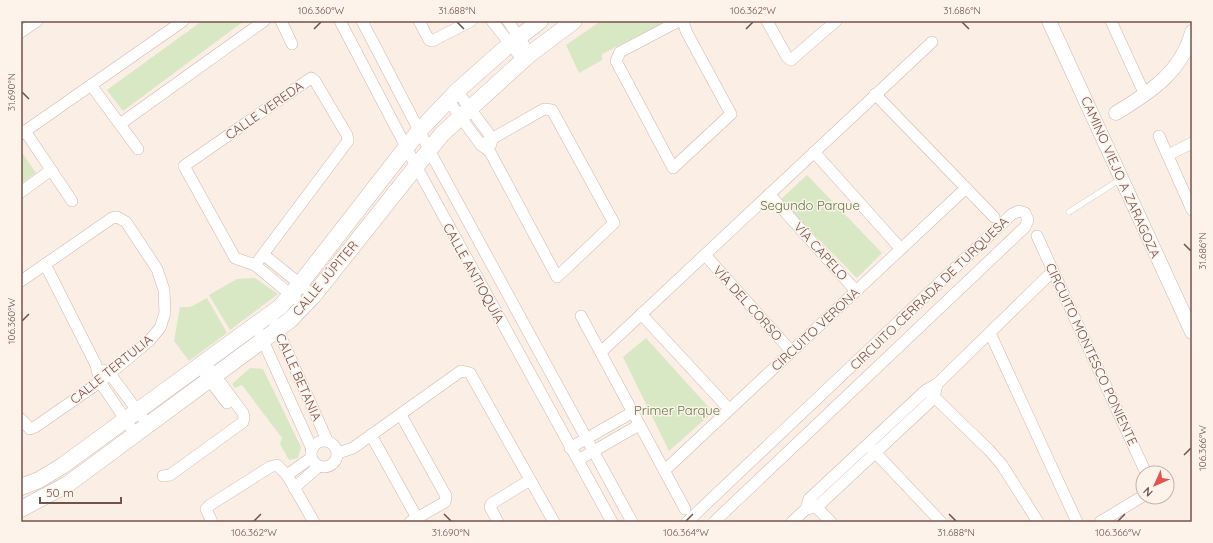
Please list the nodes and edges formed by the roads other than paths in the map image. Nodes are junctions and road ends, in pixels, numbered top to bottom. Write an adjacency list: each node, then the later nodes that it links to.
1 (37, 21): 18 (street)
2 (183, 21): 24 (street)
3 (264, 21): 30 (street)
4 (281, 21): 22 (street)
5 (340, 21): 37 (street, CALLE ANTIOQUÍA)
6 (362, 21): 31 (street, CALLE ANTIOQUÍA)
7 (419, 21): 8 (street)
8 (471, 21)
9 (492, 21): 20 (street)
10 (508, 21): 20 (street)
11 (540, 21): 20 (main road, CALLE JÚPITER)
12 (574, 21): 23 (main road, CALLE JÚPITER)
13 (767, 21): 14 (street)
14 (836, 21)
15 (1049, 21): 44 (street, CAMINO VIEJO A ZARAGOZA)
16 (1110, 21): 26 (street)
17 (679, 23): 17 (street)
18 (21, 32)
19 (1192, 32): 26 (street)
20 (514, 41): 23 (street); 27 (main road, CALLE JÚPITER)
21 (932, 42): 25 (street)
22 (292, 44)
23 (526, 57): 28 (main road, CALLE JÚPITER)
24 (91, 85): 30 (street); 32 (street)
25 (875, 94): 40 (street); 45 (street)
26 (1145, 95): 29 (street)
27 (453, 96): 28 (street); 31 (main road, CALLE JÚPITER)
28 (466, 112): 34 (street); 38 (street); 39 (main road, CALLE JÚPITER)
29 (1116, 113)
30 (120, 124): 36 (street)
31 (419, 131): 37 (main road, CALLE JÚPITER); 39 (street, CALLE ANTIOQUÍA)
32 (23, 133): 43 (street)
33 (1159, 136): 41 (street)
34 (492, 138): 38 (street); 38 (street)
35 (1192, 143): 41 (street)
36 (138, 149)
37 (407, 149): 42 (street, CALLE ANTIOQUÍA); 60 (main road, CALLE JÚPITER)
38 (486, 149)
39 (428, 150): 42 (main road, CALLE JÚPITER); 71 (street, CALLE ANTIOQUÍA)
40 (814, 152): 47 (street); 53 (street)
41 (1168, 155): 49 (street)
42 (416, 166): 62 (main road, CALLE JÚPITER); 74 (street, CALLE ANTIOQUÍA)
43 (52, 170): 46 (street); 48 (street)
44 (1121, 179): 50 (lane); 68 (street, CAMINO VIEJO A ZARAGOZA)
45 (966, 188): 51 (street); 53 (street, CIRCUITO VERONA)
46 (21, 192)
47 (769, 194): 54 (street); 61 (street, VÍA CAPELO)
48 (72, 201)
49 (1192, 210)
50 (1069, 212)
51 (994, 217)
52 (1038, 236): 58 (street, CIRCUITO MONTESCO PONIENTE)
53 (901, 249): 61 (street, CIRCUITO VERONA)
54 (704, 254): 63 (street); 72 (street, VÍA DEL CORSO)
55 (264, 255): 57 (street, CALLE VEREDA); 57 (street, CALLE VEREDA); 60 (street, CALLE VEREDA)
56 (45, 264): 59 (street, CALLE TERTULIA); 76 (street); 77 (street, CALLE TERTULIA)
57 (255, 265): 60 (street, CALLE VEREDA)
58 (1053, 272): 69 (street); 99 (street, CIRCUITO MONTESCO PONIENTE)
59 (21, 280)
60 (296, 290): 62 (street, CALLE VEREDA); 64 (main road, CALLE JÚPITER)
61 (856, 290): 72 (street, CIRCUITO VERONA)
62 (309, 301): 67 (main road, CALLE JÚPITER)
63 (641, 314): 73 (street); 81 (street)
64 (271, 315): 66 (main road, CALLE JÚPITER); 67 (street, CALLE BETANIA)
65 (581, 316): 73 (street)
66 (256, 324): 70 (street, CALLE BETANIA); 75 (main road, CALLE JÚPITER)
67 (278, 330): 70 (main road, CALLE JÚPITER); 90 (street, CALLE BETANIA)
68 (1192, 332)
69 (990, 333): 80 (street); 124 (street)
70 (263, 340): 78 (main road, CALLE JÚPITER); 96 (street, CALLE BETANIA)
71 (537, 349): 74 (street); 89 (street, CALLE ANTIOQUÍA)
72 (791, 351): 81 (street, CIRCUITO VERONA)
73 (601, 352): 82 (street)
74 (520, 358): 92 (street, CALLE ANTIOQUÍA)
75 (202, 364): 78 (street); 83 (main road, CALLE JÚPITER)
76 (96, 365): 77 (street); 79 (street)
77 (110, 374): 79 (street, CALLE TERTULIA); 83 (street)
78 (212, 377): 87 (main road, CALLE JÚPITER); 103 (street)
79 (100, 382): 83 (street); 85 (street, CALLE TERTULIA)
80 (930, 394): 91 (street); 95 (street); 123 (street)
81 (730, 409): 100 (street, CIRCUITO VERONA)
82 (633, 412): 86 (street); 89 (street)
83 (131, 415): 87 (street); 87 (street); 105 (main road, CALLE JÚPITER)
84 (401, 415): 88 (street); 104 (street); 111 (street)
85 (21, 419)
86 (639, 425): 94 (street); 100 (street)
87 (141, 430): 109 (main road, CALLE JÚPITER)
88 (371, 435): 93 (street); 111 (street)
89 (586, 439): 92 (street); 94 (street, CALLE ANTIOQUÍA)
90 (327, 440): 93 (street); 96 (street)
91 (868, 445): 95 (street); 108 (street)
92 (570, 448): 98 (street, CALLE ANTIOQUÍA)
93 (338, 452): 96 (street)
94 (593, 452): 98 (street); 117 (street, CALLE ANTIOQUÍA)
95 (876, 453): 108 (street); 122 (street)
96 (314, 458): 102 (street); 106 (street)
97 (753, 459): 101 (street); 101 (street, CIRCUITO CERRADA DE TURQUESA); 118 (street, CIRCUITO CERRADA DE TURQUESA)
98 (578, 460): 116 (street, CALLE ANTIOQUÍA)
99 (1142, 465)
100 (664, 471): 110 (street)
101 (766, 473): 119 (street, CIRCUITO CERRADA DE TURQUESA)
102 (287, 475): 106 (street); 112 (street)
103 (163, 476)
104 (530, 480): 114 (street); 115 (street)
105 (21, 488)
106 (294, 488): 113 (street)
107 (1135, 501): 125 (street)
108 (811, 505): 120 (street); 121 (street)
109 (21, 509)
110 (684, 509)
111 (414, 520)
112 (212, 522)
113 (314, 522)
114 (498, 522)
115 (554, 522)
116 (612, 522)
117 (632, 522)
118 (687, 522)
119 (714, 522)
120 (792, 522)
121 (831, 522)
122 (941, 522)
123 (1038, 522)
124 (1077, 522)
125 (1100, 522)

